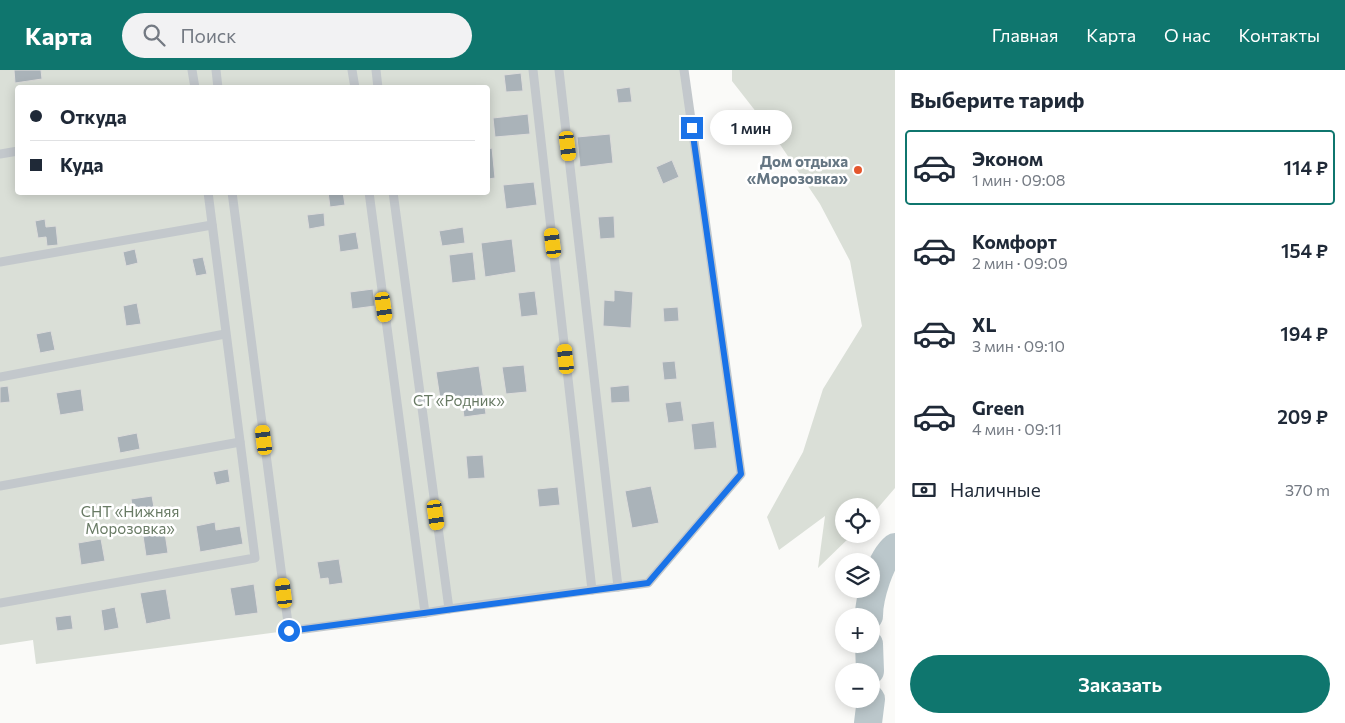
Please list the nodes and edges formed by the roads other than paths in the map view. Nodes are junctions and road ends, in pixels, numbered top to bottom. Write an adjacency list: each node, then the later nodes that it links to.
1 (192, 70): 8 (lane)
2 (216, 70): 9 (lane)
3 (352, 70): 10 (lane)
4 (376, 70): 11 (lane)
5 (534, 70): 25 (lane)
6 (559, 70): 24 (lane)
7 (684, 70): 24 (lane)
8 (194, 85)
9 (218, 85)
10 (354, 85)
11 (378, 85)
12 (15, 151): 13 (lane)
13 (0, 154)
14 (208, 195): 18 (lane)
15 (232, 195): 28 (lane)
16 (369, 195): 28 (lane)
17 (393, 195): 27 (lane)
18 (212, 225): 19 (lane); 20 (lane)
19 (0, 262)
20 (225, 334): 21 (lane); 22 (lane)
21 (0, 377)
22 (240, 442): 23 (lane); 26 (lane)
23 (0, 486)
24 (618, 587): 25 (lane)
25 (592, 590): 27 (lane)
26 (0, 603)
27 (449, 609): 28 (lane)
28 (424, 613)

